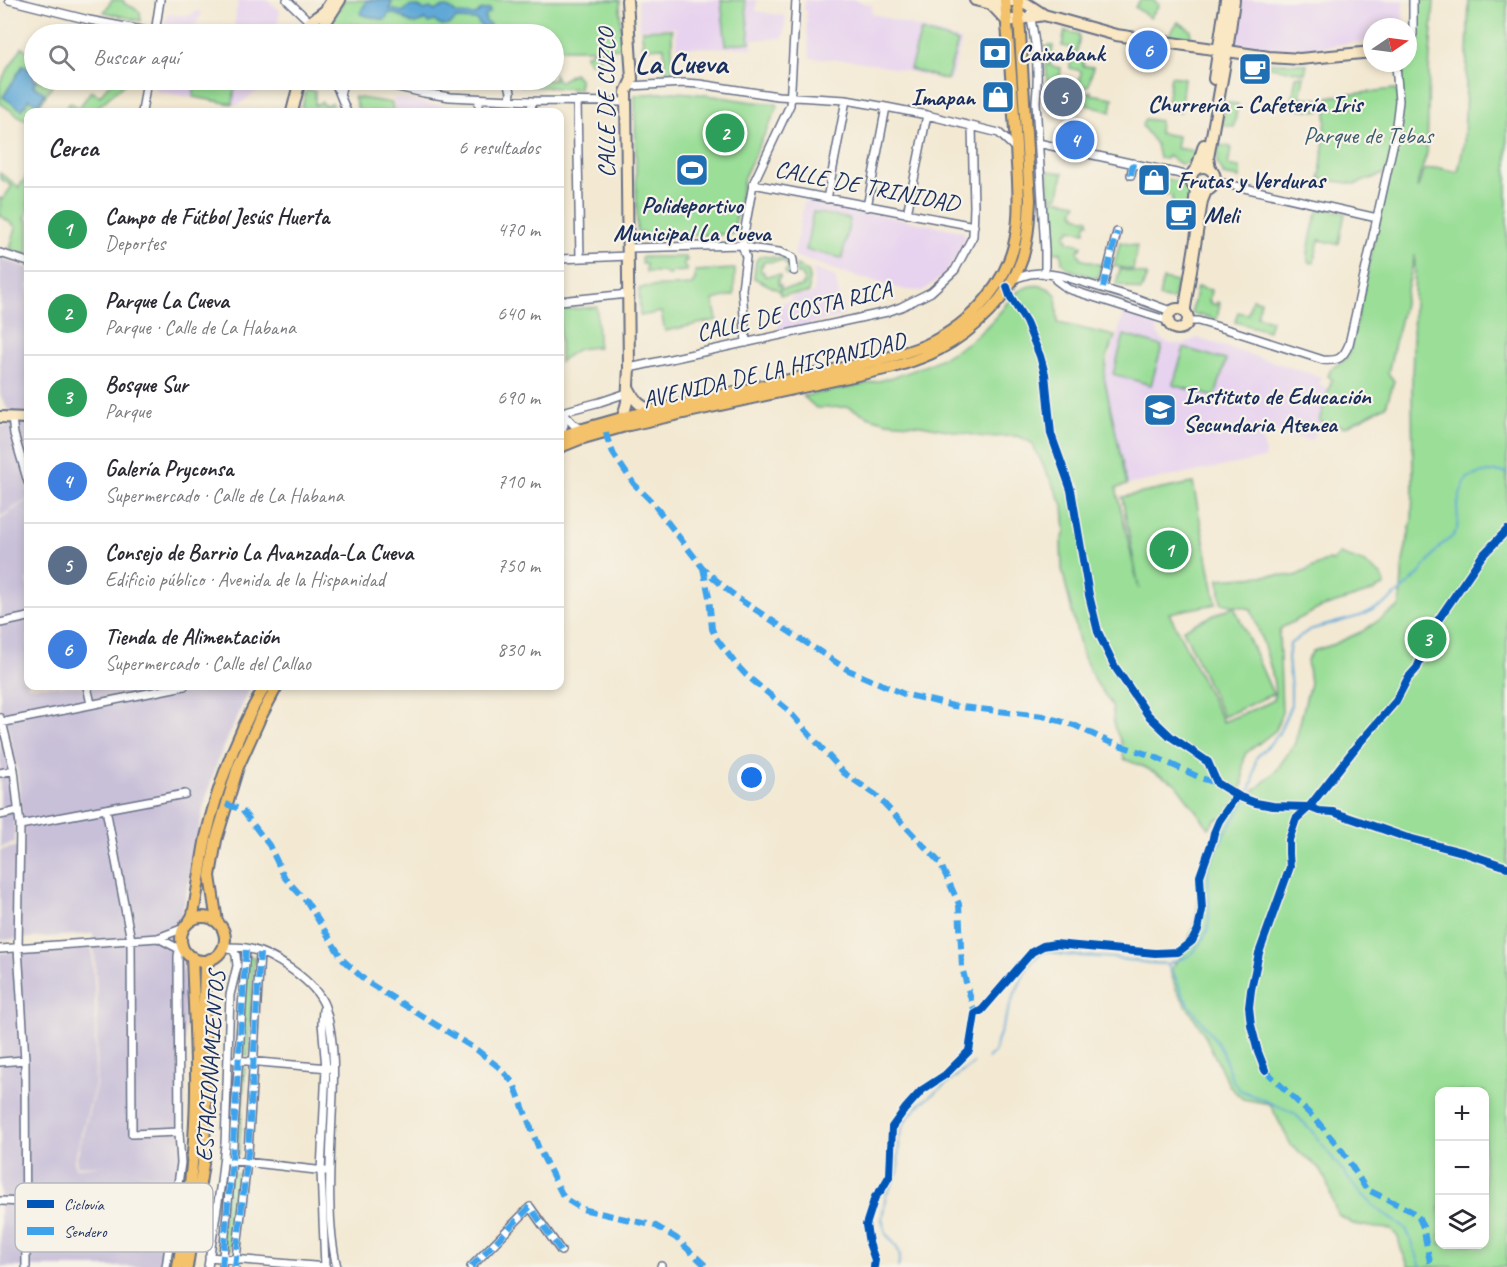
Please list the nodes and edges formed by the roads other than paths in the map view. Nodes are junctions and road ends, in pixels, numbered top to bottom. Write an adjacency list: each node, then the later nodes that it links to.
1 (9, 0): 18 (street)
2 (160, 0): 19 (street)
3 (287, 0): 20 (street)
4 (332, 0): 21 (street)
5 (340, 0): 22 (street)
6 (627, 0): 26 (street, CALLE DE CUZCO)
7 (796, 0): 35 (street)
8 (975, 0): 12 (street)
9 (1226, 0): 23 (street)
10 (1234, 0): 23 (street)
11 (1413, 0): 15 (street)
12 (1000, 1): 13 (street); 17 (main road, AVENIDA DE LA HISPANIDAD)
13 (1022, 1): 14 (street); 16 (main road, AVENIDA DE LA HISPANIDAD)
14 (1044, 15): 16 (street); 23 (street)
15 (1413, 18)
16 (1025, 19): 17 (street); 52 (street, AVENIDA DE LA HISPANIDAD); 75 (main road, AVENIDA DE LA HISPANIDAD)
17 (1007, 21): 51 (main road, AVENIDA DE LA HISPANIDAD)
18 (109, 24)
19 (156, 24)
20 (317, 24)
21 (318, 24)
22 (319, 24)
23 (1223, 50): 24 (street); 55 (street); 56 (street)
24 (1363, 53)
25 (1397, 72): 63 (street)
26 (629, 86): 35 (street); 41 (street, CALLE DE CUZCO)
27 (145, 90): 43 (street)
28 (292, 90): 44 (street)
29 (298, 90): 45 (street)
30 (338, 90): 34 (street)
31 (341, 90): 34 (street)
32 (411, 90): 36 (street)
33 (510, 90): 37 (street)
34 (340, 95): 46 (street)
35 (789, 96): 38 (street); 58 (street)
36 (479, 99): 37 (street); 47 (street)
37 (510, 100): 39 (street)
38 (846, 100): 42 (street); 60 (street)
39 (532, 101): 40 (street); 48 (street)
40 (577, 102): 41 (street); 69 (street)
41 (626, 102): 67 (street, CALLE DE CUZCO)
42 (886, 107): 49 (street); 61 (street)
43 (143, 108)
44 (288, 108)
45 (293, 108)
46 (345, 108)
47 (479, 108)
48 (531, 108)
49 (927, 115): 50 (street); 62 (street)
50 (972, 127): 51 (street); 64 (street, CALLE DE COSTA RICA)
51 (1007, 128): 53 (main road, AVENIDA DE LA HISPANIDAD); 53 (street)
52 (1038, 143): 54 (street); 73 (street, AVENIDA DE LA HISPANIDAD)
53 (1016, 149): 84 (main road, AVENIDA DE LA HISPANIDAD)
54 (1133, 163): 55 (street); 57 (street)
55 (1194, 172): 56 (street); 59 (street)
56 (1213, 174): 59 (street); 63 (street)
57 (1131, 175)
58 (753, 184): 60 (street, CALLE DE TRINIDAD); 66 (street)
59 (1201, 190): 79 (street)
60 (827, 199): 61 (street, CALLE DE TRINIDAD)
61 (867, 207): 62 (street, CALLE DE TRINIDAD)
62 (907, 214): 64 (street, CALLE DE TRINIDAD)
63 (1377, 218): 79 (street)
64 (974, 226): 80 (street, CALLE DE COSTA RICA)
65 (1117, 232): 76 (street)
66 (742, 245): 67 (street); 72 (street); 80 (street)
67 (628, 252): 69 (street); 77 (street, CALLE DE CUZCO)
68 (0, 253): 71 (street)
69 (580, 258): 70 (street)
70 (564, 259)
71 (24, 261)
72 (794, 271)
73 (1045, 274): 74 (street); 75 (street)
74 (1054, 276): 76 (street); 79 (street)
75 (1013, 279): 92 (main road, AVENIDA DE LA HISPANIDAD)
76 (1103, 288): 79 (street)
77 (628, 294): 78 (street); 81 (street, CALLE DE CUZCO)
78 (564, 301)
79 (1179, 315)
80 (746, 343): 81 (street, CALLE DE COSTA RICA)
81 (629, 368): 82 (street, CALLE DE CUZCO)
82 (628, 390): 83 (street, AVENIDA DE LA HISPANIDAD); 84 (street); 87 (street, CALLE DE CUZCO)
83 (564, 410)
84 (652, 410): 87 (main road, AVENIDA DE LA HISPANIDAD)
85 (564, 414): 90 (street)
86 (0, 417): 88 (street)
87 (622, 417): 90 (main road, AVENIDA DE LA HISPANIDAD)
88 (12, 418): 89 (street); 93 (street)
89 (24, 418)
90 (583, 429): 91 (main road, AVENIDA DE LA HISPANIDAD)
91 (564, 434)
92 (564, 445)
93 (24, 468)
94 (24, 618): 95 (street)
95 (0, 623)
96 (88, 690): 100 (street)
97 (163, 690): 100 (street)
98 (260, 690): 110 (main road)
99 (276, 690): 109 (main road)
100 (91, 704): 101 (street)
101 (1, 721): 102 (street)
102 (14, 770): 103 (street); 106 (street)
103 (0, 773)
104 (185, 794): 105 (street)
105 (106, 809): 108 (street); 112 (street)
106 (18, 812): 107 (street); 108 (street)
107 (0, 815)
108 (20, 825): 114 (street)
109 (217, 922): 110 (main road); 113 (main road)
110 (186, 925): 111 (street); 117 (main road)
111 (158, 938): 112 (street); 117 (street)
112 (131, 940): 114 (street); 126 (street)
113 (223, 947): 115 (street); 119 (main road); 121 (street, ESTACIONAMIENTOS)
114 (18, 948): 116 (street); 120 (street)
115 (246, 948): 118 (street); 122 (street)
116 (0, 949)
117 (183, 951): 119 (main road); 126 (street); 134 (main road)
118 (260, 953): 124 (street); 125 (street)
119 (210, 959): 135 (main road)
120 (25, 1060): 123 (street); 132 (street)
121 (228, 1060): 122 (street); 127 (street, ESTACIONAMIENTOS)
122 (238, 1061): 124 (street); 128 (street)
123 (0, 1062)
124 (253, 1062): 125 (street); 129 (street)
125 (330, 1068): 130 (street); 131 (street)
126 (179, 1132): 133 (street)
127 (224, 1159): 128 (street); 138 (street, ESTACIONAMIENTOS)
128 (232, 1160): 129 (street); 146 (street)
129 (247, 1162): 130 (street); 147 (street)
130 (321, 1170): 131 (street); 154 (street)
131 (330, 1172): 155 (street)
132 (25, 1183)
133 (178, 1183)
134 (191, 1183)
135 (200, 1183)
136 (0, 1201): 137 (street)
137 (15, 1202)
138 (213, 1231)
139 (561, 1251): 156 (street)
140 (26, 1252): 148 (street)
141 (168, 1252): 149 (street)
142 (180, 1252): 150 (main road)
143 (189, 1252): 151 (main road)
144 (210, 1252): 145 (street, ESTACIONAMIENTOS)
145 (209, 1257): 146 (street); 152 (street, ESTACIONAMIENTOS)
146 (223, 1258): 147 (street); 153 (street)
147 (236, 1263): 154 (street)
148 (26, 1267)
149 (166, 1267)
150 (178, 1267)
151 (187, 1267)
152 (208, 1267)
153 (222, 1267)
154 (325, 1267)
155 (337, 1267)
156 (471, 1267)

